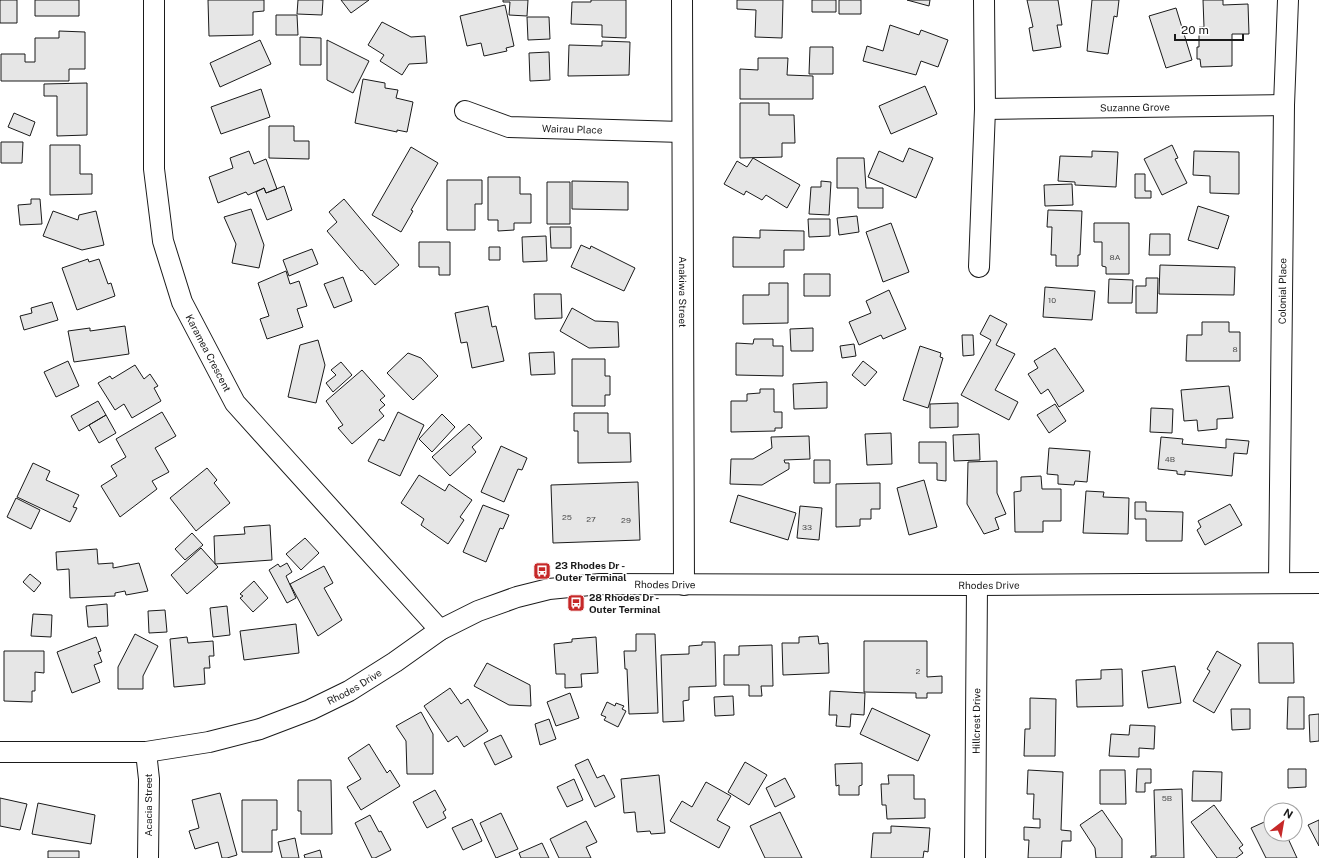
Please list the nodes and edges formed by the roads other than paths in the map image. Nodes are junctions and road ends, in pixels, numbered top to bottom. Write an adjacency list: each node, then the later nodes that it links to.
1 (154, 0): 14 (street, Karamea Crescent)
2 (682, 0): 8 (street, Anakiwa Street)
3 (984, 0): 6 (street)
4 (1288, 0): 5 (street, Colonial Place)
5 (1284, 105): 6 (street, Suzanne Grove); 10 (street, Colonial Place)
6 (985, 109): 9 (street)
7 (465, 111): 8 (street, Wairau Place)
8 (682, 132): 12 (street, Anakiwa Street)
9 (979, 268)
10 (1279, 582): 11 (street, Rhodes Drive); 13 (street, Rhodes Drive)
11 (1319, 583)
12 (684, 585): 13 (street, Rhodes Drive); 14 (street, Rhodes Drive)
13 (977, 585): 18 (street, Hillcrest Drive)
14 (440, 630): 16 (street, Rhodes Drive)
15 (0, 752): 16 (street, Rhodes Drive)
16 (146, 752): 17 (street, Acacia Street)
17 (148, 858)
18 (975, 858)

